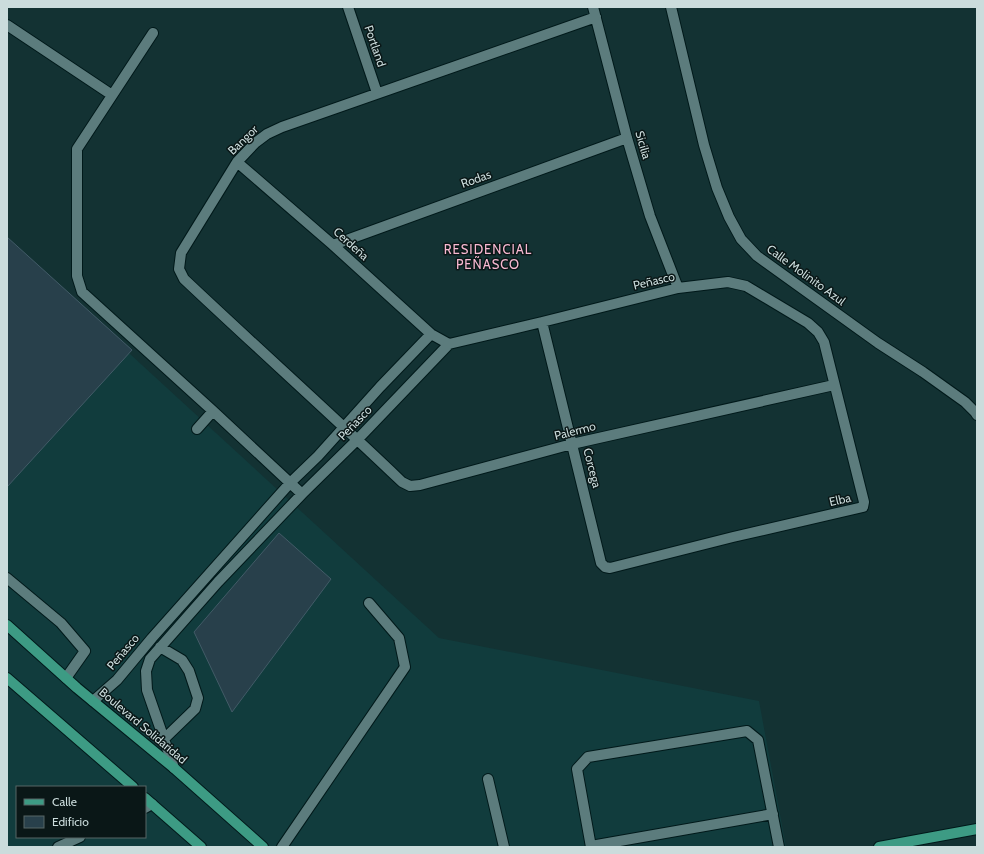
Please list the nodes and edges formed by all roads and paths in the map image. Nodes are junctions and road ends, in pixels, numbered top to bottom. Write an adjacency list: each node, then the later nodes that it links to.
1 (348, 7): 6 (street, Portland)
2 (671, 7): 18 (street, Calle Molinito Azul)
3 (594, 12): 6 (street, Bangor); 8 (street, Sicilia)
4 (7, 25): 7 (street)
5 (153, 33): 7 (street)
6 (377, 93): 9 (street, Bangor)
7 (112, 95): 17 (street)
8 (627, 138): 10 (street, Rodas); 12 (street, Sicilia)
9 (237, 162): 10 (street, Cerdeña); 19 (street, Bangor)
10 (333, 244): 14 (street, Cerdeña)
11 (746, 286): 12 (street, Peñasco); 16 (street, Elba)
12 (678, 288): 13 (street, Peñasco)
13 (542, 322): 15 (street, Peñasco); 22 (street, Corcega)
14 (431, 334): 15 (street, Cerdeña); 19 (street, Peñasco)
15 (449, 344): 21 (street, Peñasco)
16 (834, 385): 22 (street, Palermo); 25 (street, Elba)
17 (213, 411): 20 (street); 23 (street)
18 (977, 415)
19 (344, 426): 21 (street, Palermo); 23 (street, Peñasco)
20 (197, 429)
21 (358, 439): 22 (street, Palermo); 24 (street, Peñasco)
22 (572, 444): 25 (street, Corcega)
23 (290, 483): 24 (street); 26 (street, Peñasco)
24 (302, 494): 28 (street, Peñasco)
25 (610, 568)
26 (209, 574): 28 (street); 32 (street, Peñasco)
27 (7, 578): 35 (street)
28 (218, 582): 31 (street, Peñasco)
29 (369, 603): 49 (street)
30 (7, 625): 35 (main road, Boulevard Solidaridad)
31 (160, 647): 33 (street, Peñasco); 37 (street)
32 (141, 652): 33 (street); 36 (street, Peñasco)
33 (150, 659): 37 (street, Peñasco)
34 (7, 678): 40 (main road)
35 (66, 678): 36 (main road, Boulevard Solidaridad)
36 (93, 701): 38 (main road, Boulevard Solidaridad)
37 (164, 739): 38 (street, Peñasco)
38 (174, 768): 48 (main road, Boulevard Solidaridad)
39 (488, 779): 50 (street)
40 (132, 786)
41 (147, 803): 47 (main road)
42 (772, 814): 45 (street); 45 (street); 51 (street)
43 (977, 830): 52 (main road)
44 (78, 838): 46 (street)
45 (591, 846)
46 (58, 847)
47 (201, 847)
48 (263, 847)
49 (282, 847)
50 (504, 847)
51 (779, 847)
52 (879, 847)

